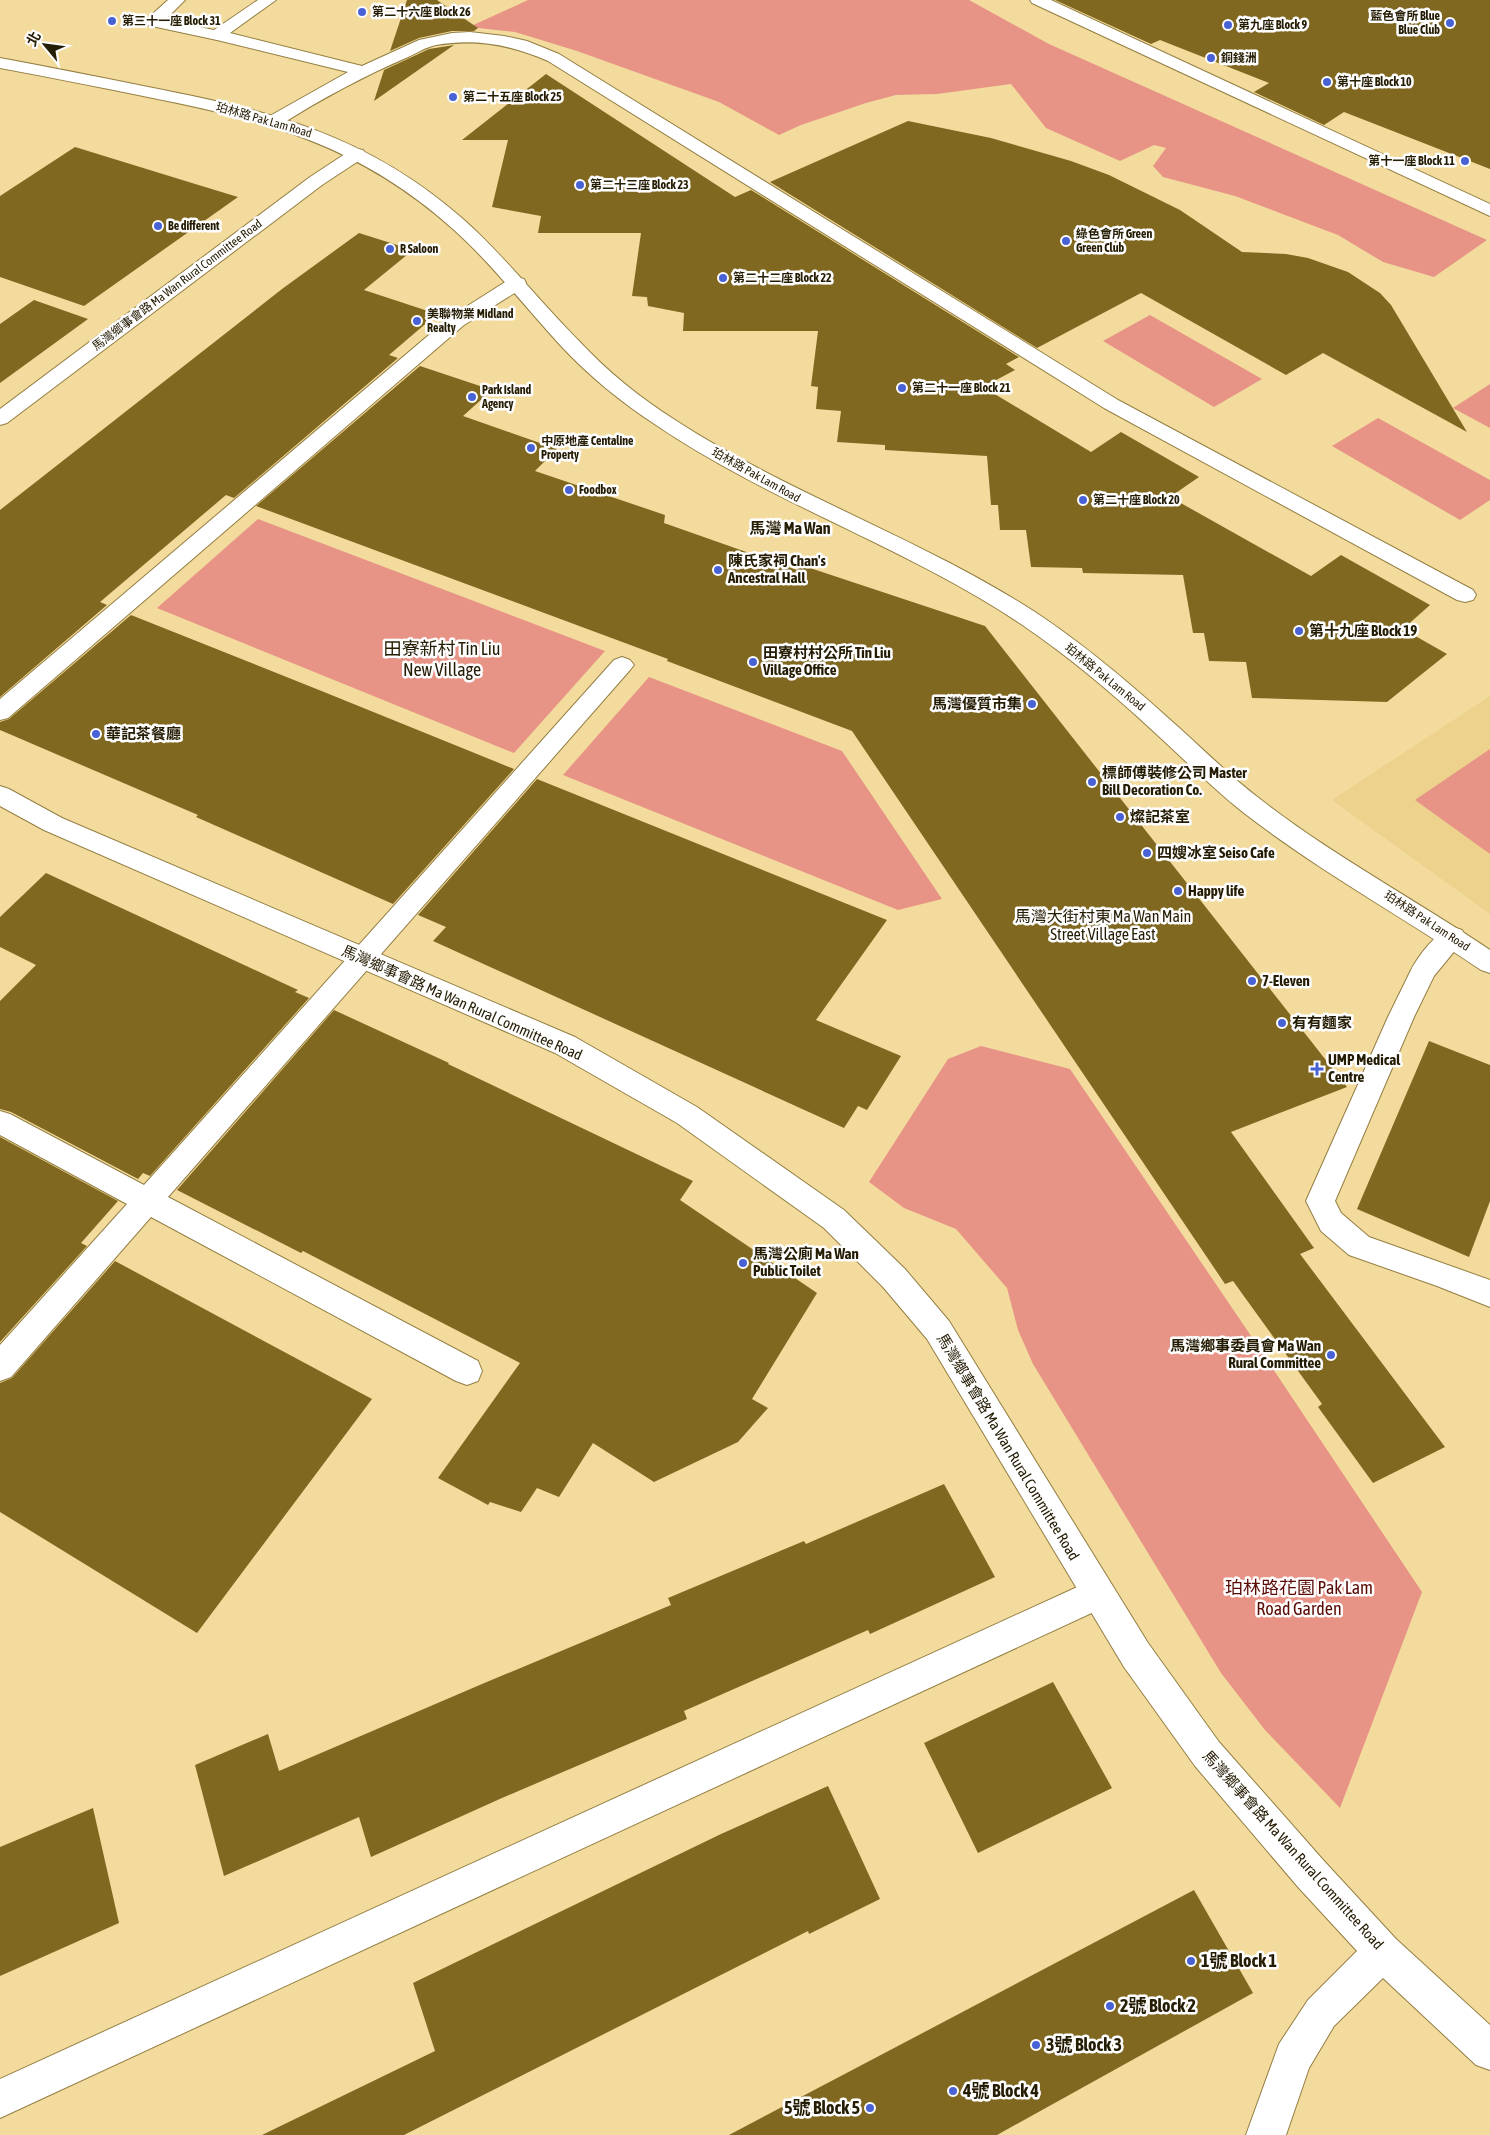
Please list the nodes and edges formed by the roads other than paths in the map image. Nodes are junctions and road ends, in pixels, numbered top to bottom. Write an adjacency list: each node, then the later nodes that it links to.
1 (177, 0): 4 (street)
2 (268, 0): 4 (street)
3 (1038, 0): 9 (street)
4 (217, 35): 6 (street)
5 (0, 63): 7 (street, 珀林路 Pak Lam Road)
6 (362, 71): 7 (street); 12 (street)
7 (274, 121): 8 (street, 珀林路 Pak Lam Road)
8 (357, 154): 10 (street, 珀林路 Pak Lam Road); 11 (street, 馬灣鄉事會路 Ma Wan Rural Committee Road)
9 (1490, 211)
10 (517, 283): 14 (street); 16 (street, 珀林路 Pak Lam Road)
11 (0, 419)
12 (1464, 595)
13 (622, 665): 17 (street)
14 (0, 712)
15 (0, 795): 17 (street, 馬灣鄉事會路 Ma Wan Rural Committee Road)
16 (1453, 937): 18 (street, 珀林路 Pak Lam Road); 21 (street)
17 (363, 960): 20 (street); 24 (street, 馬灣鄉事會路 Ma Wan Rural Committee Road)
18 (1490, 962)
19 (0, 1122): 20 (street)
20 (147, 1201): 22 (street); 23 (street)
21 (1490, 1294)
22 (0, 1367)
23 (468, 1371)
24 (1098, 1594): 25 (street, 馬灣鄉事會路 Ma Wan Rural Committee Road); 27 (street)
25 (1383, 1952): 26 (street, 馬灣鄉事會路 Ma Wan Rural Committee Road); 28 (street)
26 (1490, 2051)
27 (0, 2098)
28 (1266, 2135)

